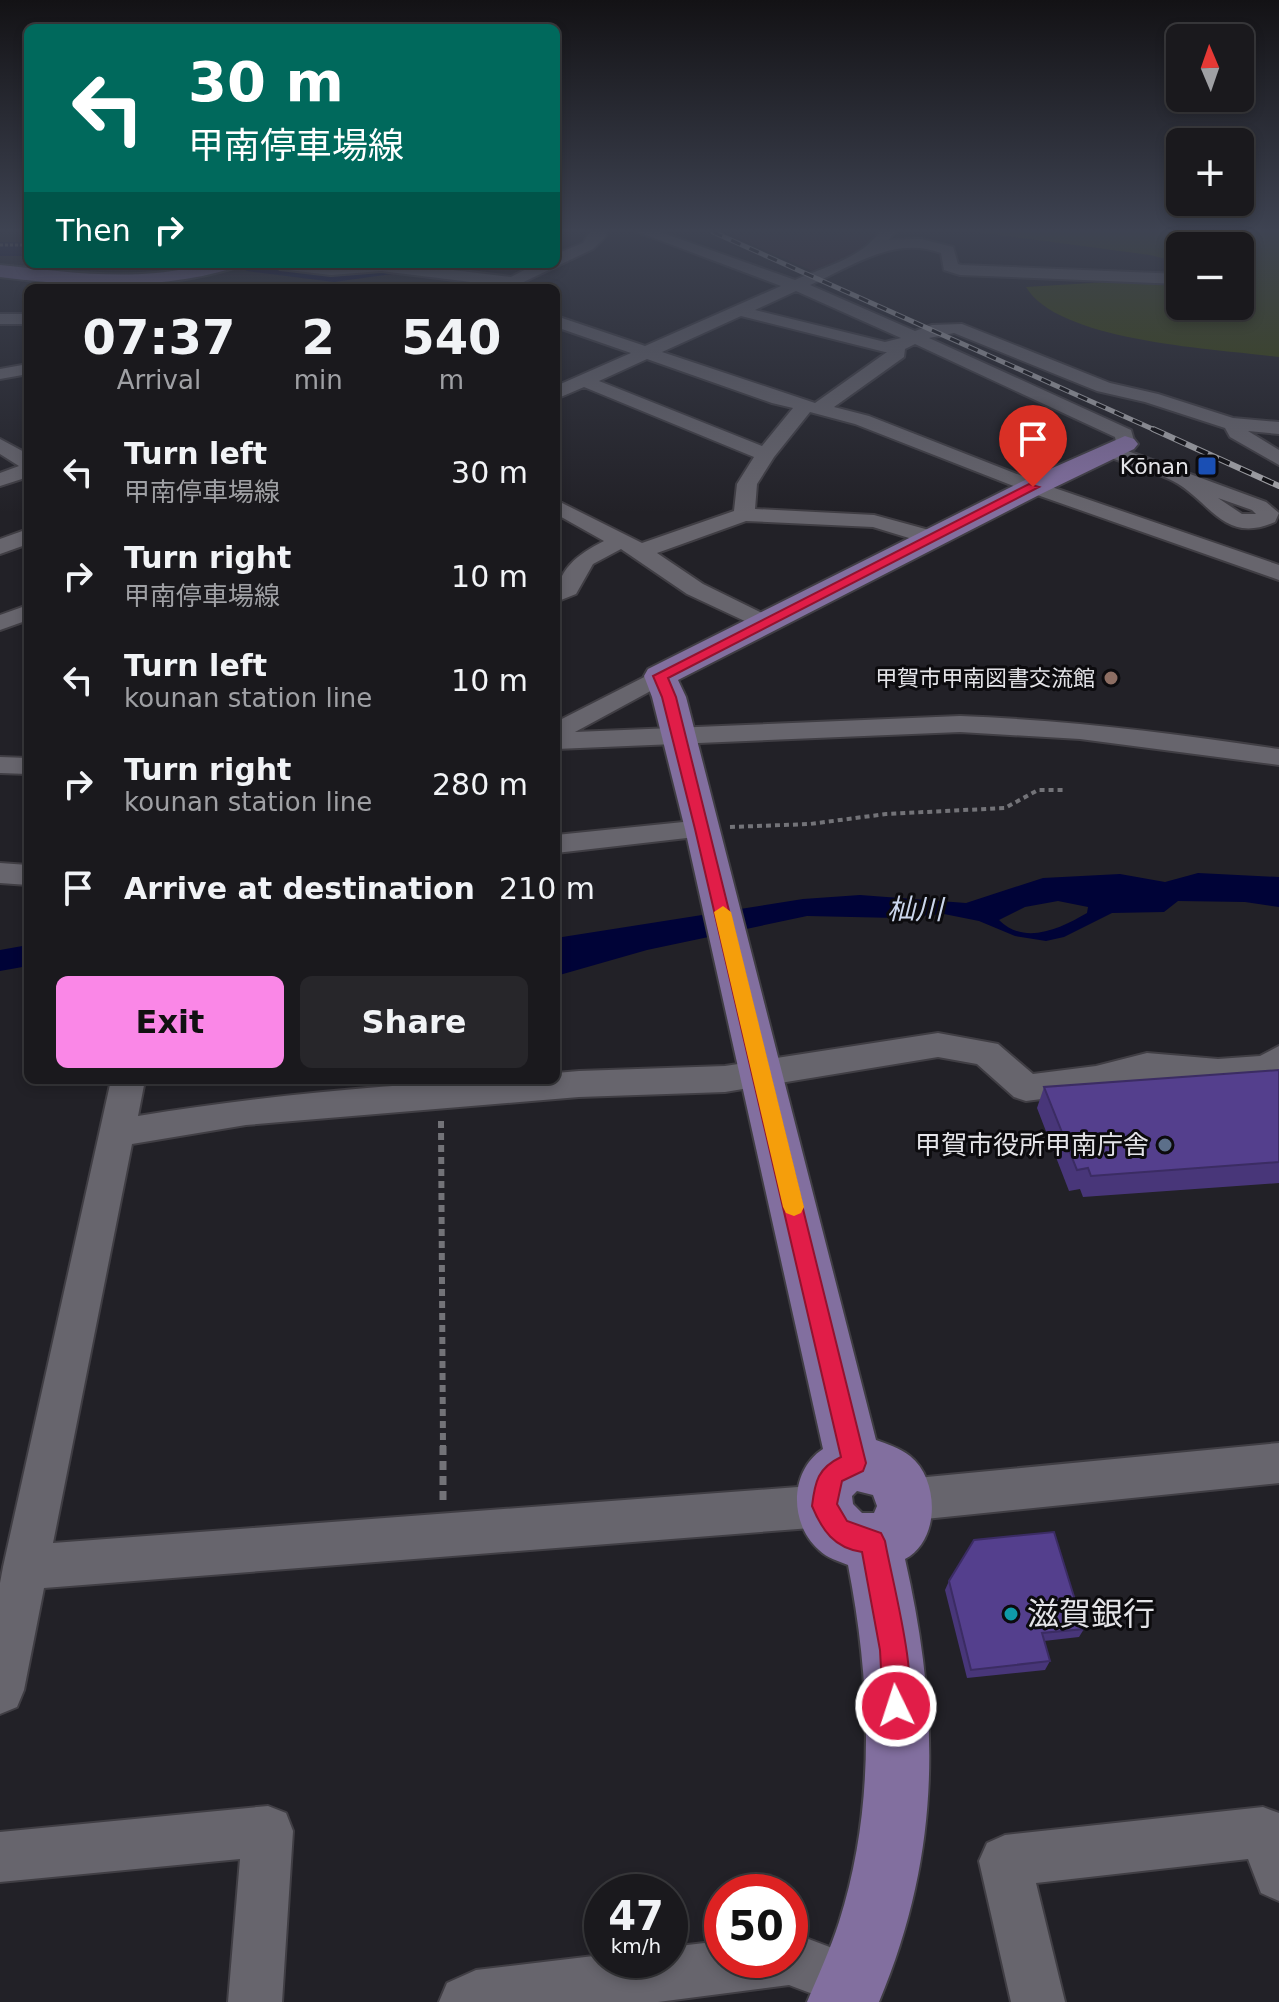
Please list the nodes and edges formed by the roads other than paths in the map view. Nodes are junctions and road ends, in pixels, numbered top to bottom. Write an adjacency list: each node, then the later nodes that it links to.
1 (568, 325): 7 (street)
2 (707, 325): 7 (street)
3 (798, 325): 6 (street)
4 (887, 325): 5 (street)
5 (915, 338): 6 (street); 13 (street); 16 (street)
6 (896, 347): 12 (street)
7 (645, 353): 10 (street); 12 (street)
8 (24, 370): 9 (street)
9 (0, 374)
10 (584, 381): 11 (street); 17 (street)
11 (560, 391)
12 (813, 406): 17 (street); 22 (street)
13 (1231, 424): 14 (street); 18 (street)
14 (1279, 428)
15 (0, 445): 19 (street)
16 (1118, 448): 22 (main road); 25 (street)
17 (766, 454): 24 (street)
18 (1279, 459)
19 (24, 460)
20 (24, 471): 21 (street)
21 (0, 480)
22 (1033, 487): 27 (main road); 30 (street)
23 (560, 508): 28 (street)
24 (744, 515): 27 (street); 28 (street)
25 (1271, 524)
26 (24, 538): 29 (street)
27 (932, 538): 34 (main road)
28 (631, 546): 31 (street); 34 (street)
29 (0, 547)
30 (1279, 573)
31 (560, 593)
32 (24, 614): 33 (street)
33 (0, 623)
34 (764, 623): 35 (main road)
35 (660, 676): 36 (street); 37 (main road)
36 (560, 730)
37 (680, 737): 38 (street); 39 (street); 42 (main road)
38 (560, 741)
39 (1279, 757)
40 (0, 765): 41 (street)
41 (24, 766)
42 (704, 835): 43 (street); 47 (main road)
43 (560, 844)
44 (0, 873): 45 (street)
45 (24, 875)
46 (1279, 1058): 47 (street)
47 (759, 1061): 48 (street); 50 (main road)
48 (123, 1105): 51 (street)
49 (1279, 1463): 50 (street)
50 (864, 1503): 51 (street); 57 (main road)
51 (25, 1567): 52 (street)
52 (0, 1690)
53 (0, 1857): 58 (street)
54 (1279, 1875): 60 (street)
55 (704, 1970): 59 (street)
56 (808, 1971): 57 (street)
57 (848, 1992)
58 (255, 2002)
59 (466, 2002)
60 (1038, 2002)

